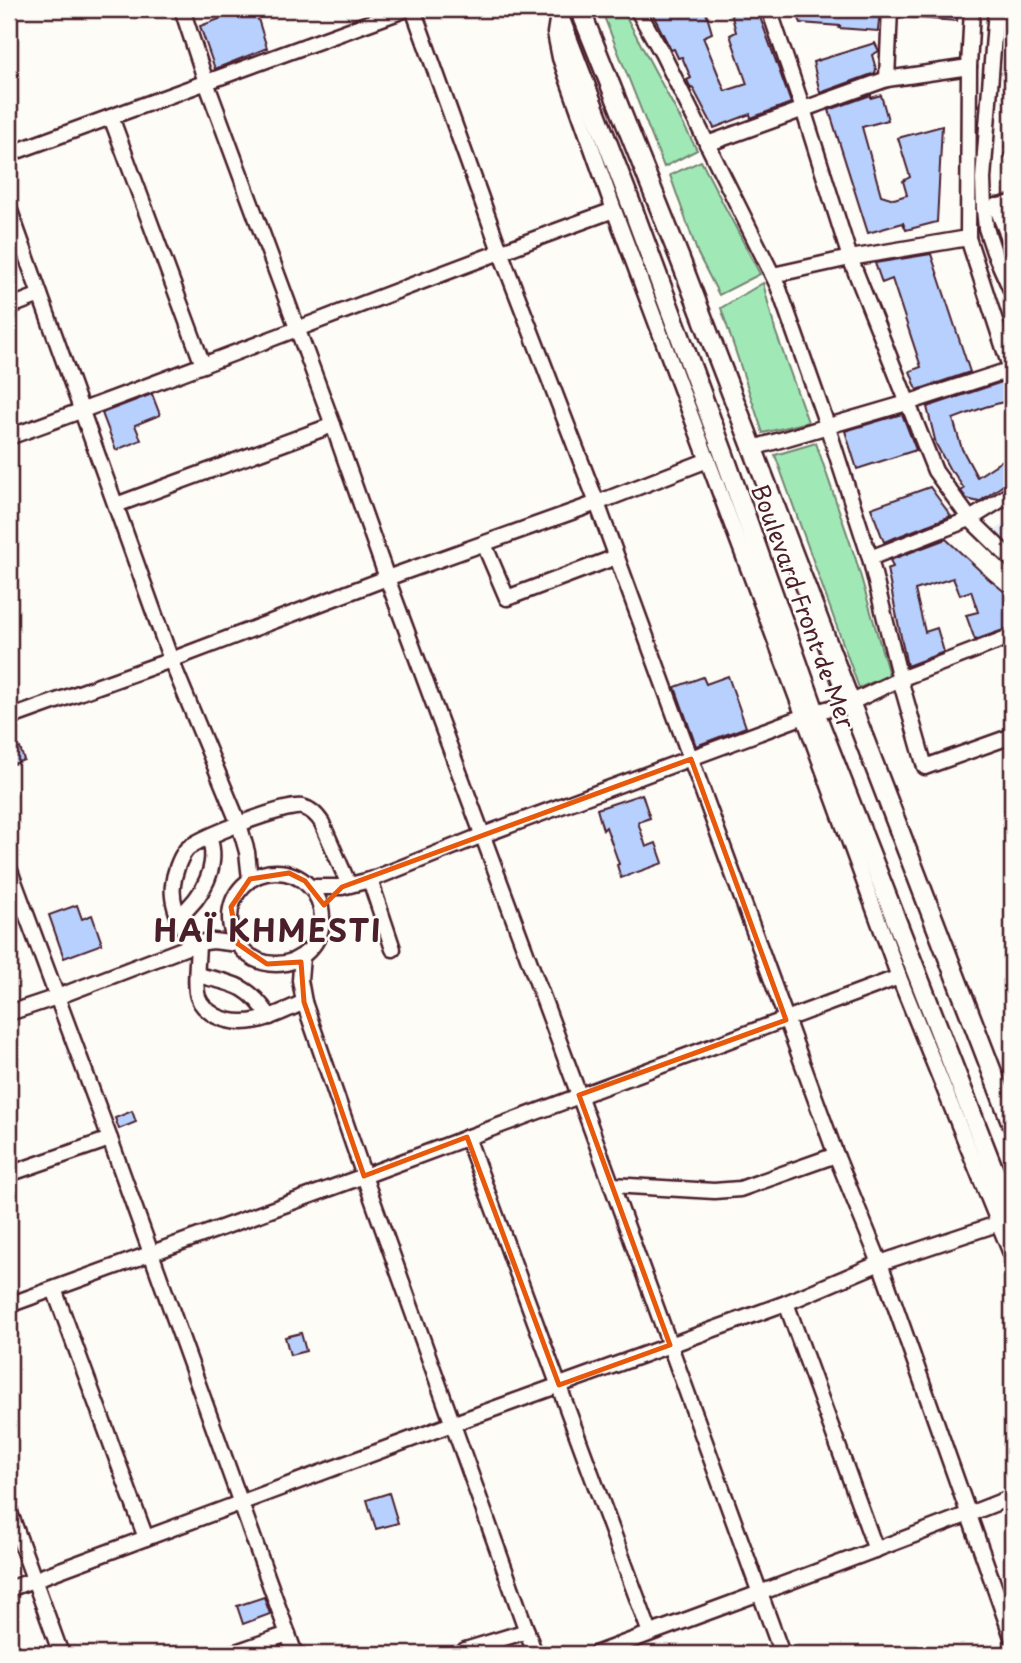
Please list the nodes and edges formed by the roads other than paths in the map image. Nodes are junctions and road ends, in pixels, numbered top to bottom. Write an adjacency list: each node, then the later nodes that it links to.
1 (182, 9): 13 (street)
2 (407, 9): 13 (street)
3 (413, 9): 24 (street)
4 (580, 9): 38 (main road, Boulevard Front de Mer)
5 (637, 9): 16 (street)
6 (769, 9): 14 (street)
7 (890, 9): 12 (street)
8 (972, 9): 11 (street)
9 (996, 9): 20 (street)
10 (558, 11): 21 (street); 53 (main road, Boulevard Front de Mer)
11 (969, 67): 12 (street); 22 (street)
12 (887, 79): 14 (street)
13 (206, 82): 15 (street); 30 (street)
14 (803, 109): 16 (street); 25 (street)
15 (111, 117): 17 (street); 31 (street)
16 (707, 144): 26 (street)
17 (9, 154)
18 (1012, 203): 20 (street)
19 (9, 208): 28 (street)
20 (990, 208): 23 (street); 27 (street)
21 (614, 210): 24 (street); 39 (street)
22 (968, 238): 25 (street); 32 (street)
23 (1012, 245)
24 (500, 251): 30 (street); 41 (street)
25 (849, 258): 26 (street); 33 (street)
26 (773, 275): 36 (street)
27 (1012, 292)
28 (40, 295): 29 (street); 34 (street)
29 (9, 306)
30 (298, 329): 31 (street); 35 (street)
31 (203, 365): 34 (street)
32 (1012, 370): 33 (street)
33 (907, 403): 36 (street); 43 (street)
34 (82, 411): 37 (street); 42 (street)
35 (333, 425): 42 (street); 48 (street)
36 (827, 425): 38 (street); 46 (street)
37 (9, 437)
38 (753, 448): 52 (main road, Boulevard Front de Mer)
39 (708, 460): 41 (street); 53 (street)
40 (1012, 493): 43 (street)
41 (597, 503): 44 (street); 45 (street)
42 (116, 505): 50 (street)
43 (970, 519): 46 (street); 47 (street)
44 (484, 544): 45 (street); 48 (street)
45 (616, 557): 56 (street)
46 (870, 558): 51 (street)
47 (1012, 560)
48 (387, 578): 50 (street); 58 (street)
49 (1012, 636): 51 (street)
50 (171, 660): 54 (street); 57 (street)
51 (900, 679): 52 (street); 55 (street)
52 (850, 704): 53 (street); 83 (main road, Boulevard Front de Mer)
53 (810, 715): 56 (street); 76 (street); 90 (main road, Boulevard Front de Mer)
54 (9, 718)
55 (1012, 736)
56 (691, 758): 58 (street); 81 (street)
57 (239, 824): 59 (street); 60 (street); 65 (street)
58 (483, 835): 64 (street); 82 (street)
59 (209, 837): 68 (street); 68 (street)
60 (244, 839): 62 (street); 63 (street)
61 (9, 868): 77 (street)
62 (270, 872): 63 (street); 66 (street)
63 (250, 879): 69 (street)
64 (370, 880): 65 (street); 72 (street)
65 (345, 886): 66 (street); 67 (street)
66 (312, 887): 67 (street)
67 (322, 911): 73 (street)
68 (179, 916): 70 (street)
69 (230, 918): 70 (street); 71 (street)
70 (198, 944): 71 (street); 75 (street); 77 (street)
71 (238, 944): 74 (street)
72 (393, 949)
73 (302, 957): 74 (street); 78 (street)
74 (276, 964): 78 (street)
75 (197, 975): 80 (street); 80 (street)
76 (899, 977): 81 (street); 90 (street)
77 (57, 997): 79 (street); 85 (street)
78 (302, 997): 80 (street); 88 (street)
79 (9, 1013)
80 (271, 1017)
81 (786, 1020): 82 (street); 86 (street)
82 (579, 1095): 84 (street); 89 (street)
83 (1012, 1124)
84 (467, 1137): 88 (street); 98 (street)
85 (110, 1139): 87 (street); 91 (street)
86 (836, 1155): 89 (street); 93 (street)
87 (9, 1174)
88 (364, 1176): 91 (street); 99 (street)
89 (612, 1185): 97 (street)
90 (1006, 1220): 92 (street); 93 (street)
91 (151, 1254): 94 (street); 101 (street)
92 (1012, 1256)
93 (880, 1263): 95 (street); 103 (street)
94 (54, 1289): 96 (street); 104 (street)
95 (786, 1303): 97 (street); 105 (street)
96 (9, 1305)
97 (670, 1345): 98 (street); 108 (street)
98 (559, 1385): 99 (street); 110 (street)
99 (453, 1424): 101 (street); 109 (street)
100 (1012, 1497): 103 (street)
101 (241, 1502): 104 (street); 111 (street)
102 (9, 1510): 106 (street)
103 (968, 1515): 105 (street); 112 (street)
104 (146, 1538): 106 (street)
105 (876, 1550): 108 (street)
106 (34, 1580): 107 (street); 114 (street)
107 (9, 1589)
108 (758, 1592): 110 (street); 119 (street)
109 (527, 1631): 113 (street); 117 (street)
110 (650, 1633): 118 (street)
111 (288, 1634): 115 (street); 116 (street)
112 (1012, 1637)
113 (465, 1650)
114 (61, 1654)
115 (230, 1654)
116 (295, 1654)
117 (535, 1654)
118 (594, 1654)
119 (782, 1654)

